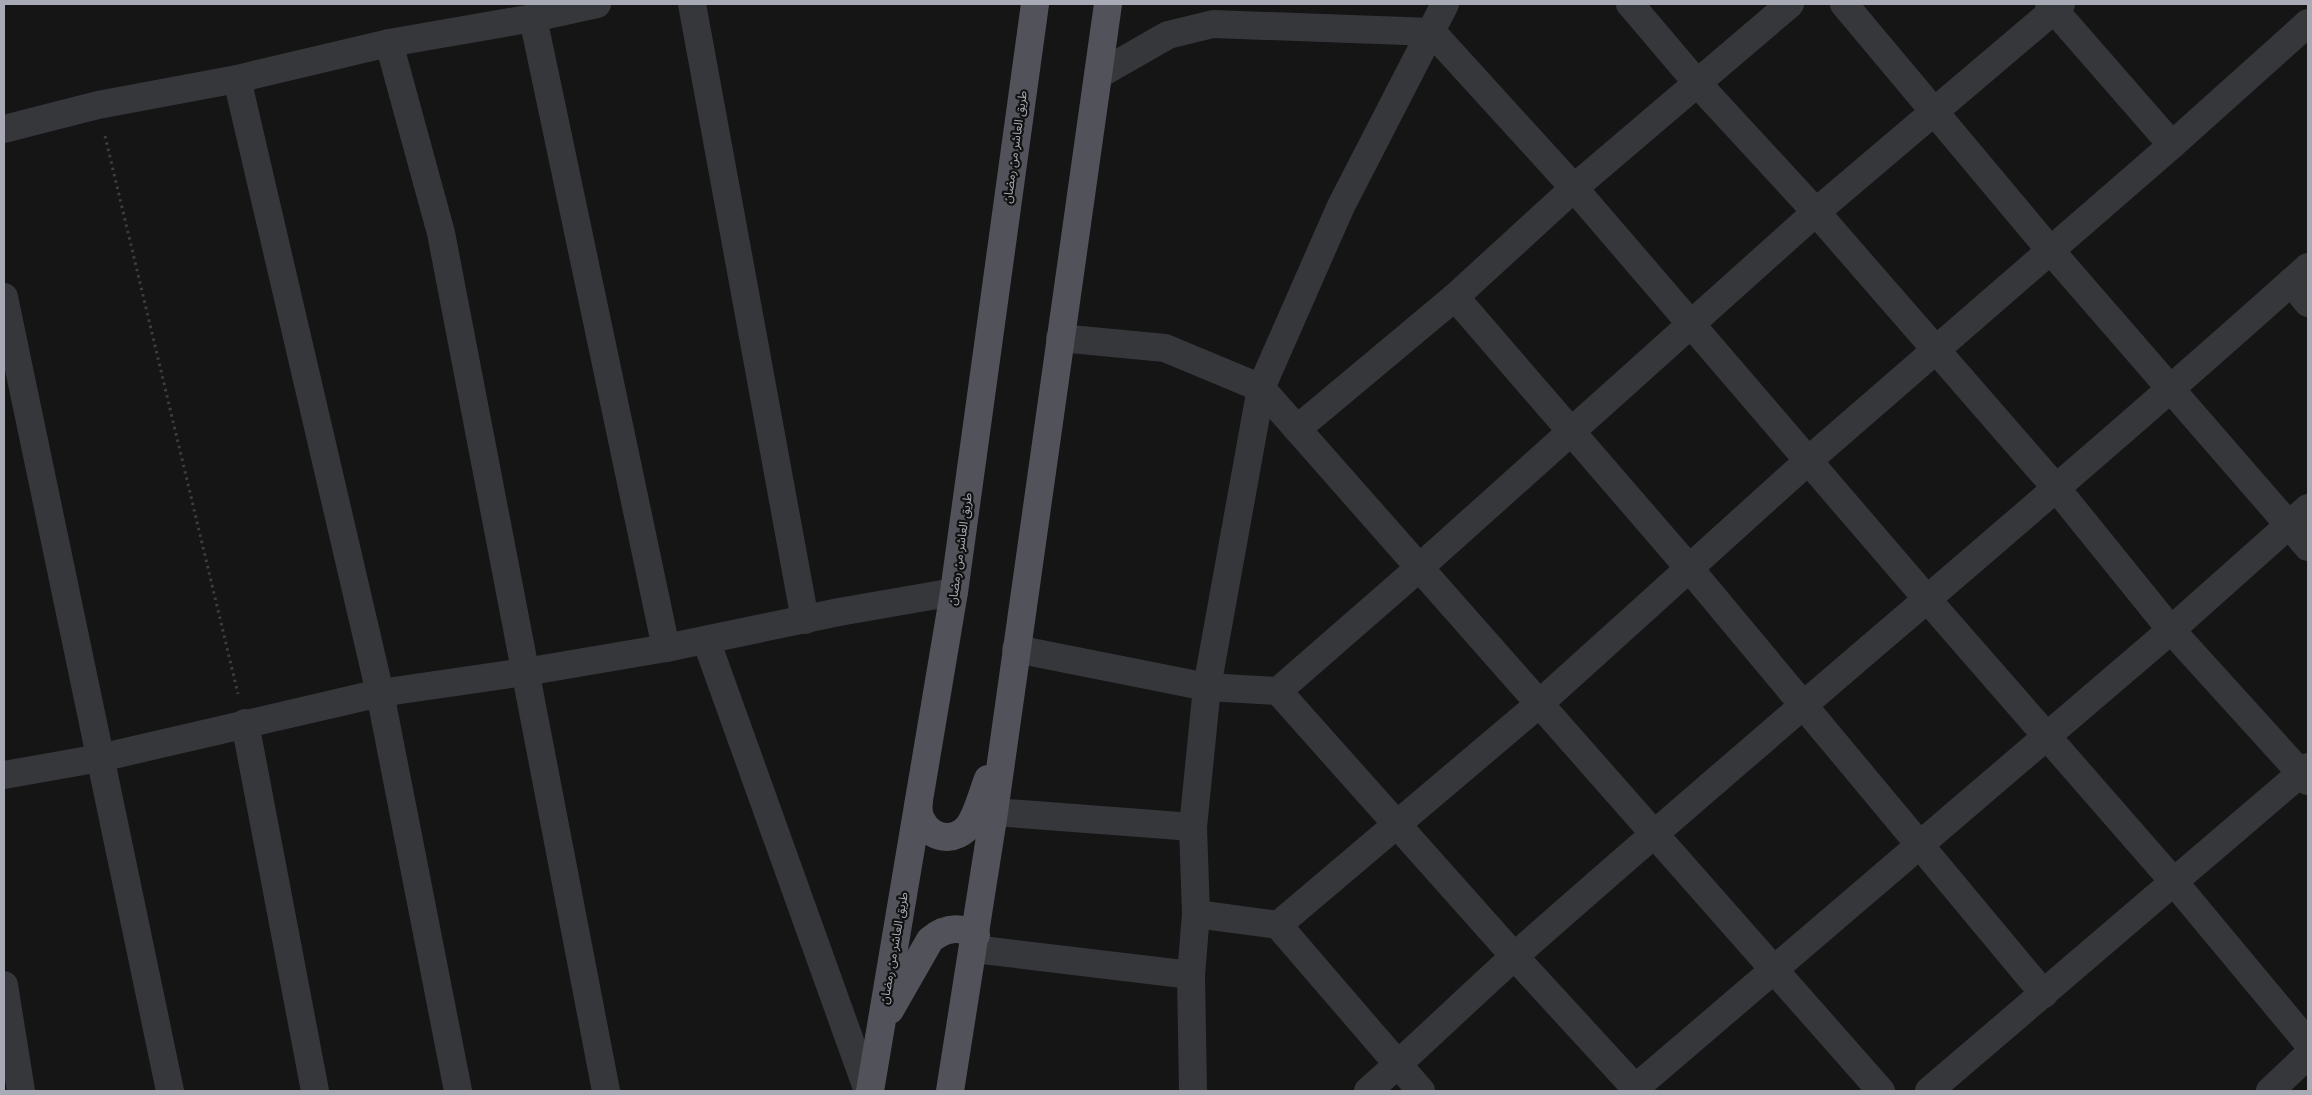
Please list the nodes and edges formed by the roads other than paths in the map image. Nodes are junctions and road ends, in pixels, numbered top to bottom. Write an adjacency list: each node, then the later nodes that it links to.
1 (597, 4): 10 (street)
2 (692, 4): 41 (street)
3 (1035, 4): 39 (main road, طريق العاشر من رمضان)
4 (1108, 4): 14 (main road)
5 (1445, 4): 12 (street)
6 (1630, 4): 16 (street)
7 (1790, 4): 16 (street)
8 (1844, 4): 17 (street)
9 (2055, 6): 17 (street); 19 (street)
10 (533, 18): 13 (street); 44 (street)
11 (2308, 23): 19 (street)
12 (1432, 32): 14 (street); 20 (street); 29 (street)
13 (389, 43): 15 (street); 46 (street)
14 (1098, 75): 27 (main road)
15 (238, 79): 18 (street); 49 (street)
16 (1698, 84): 20 (street); 21 (street)
17 (1933, 111): 21 (street); 22 (street)
18 (4, 129)
19 (2172, 145): 22 (street)
20 (1574, 188): 25 (street); 26 (street)
21 (1816, 212): 26 (street); 28 (street)
22 (2050, 250): 28 (street); 30 (street)
23 (2303, 284): 30 (street)
24 (4, 297): 55 (street)
25 (1456, 297): 31 (street); 32 (street)
26 (1690, 325): 32 (street); 33 (street)
27 (1060, 338): 29 (street); 45 (main road)
28 (1934, 350): 33 (street); 34 (street)
29 (1261, 388): 31 (street); 47 (street)
30 (2170, 389): 34 (street); 35 (street)
31 (1297, 429): 37 (street)
32 (1570, 432): 37 (street); 38 (street)
33 (1809, 460): 38 (street); 40 (street)
34 (2058, 489): 40 (street); 42 (street)
35 (2298, 516): 36 (street); 42 (street)
36 (2308, 547)
37 (1419, 568): 48 (street); 50 (street)
38 (1688, 568): 50 (street); 51 (street)
39 (954, 592): 41 (street); 58 (main road, طريق العاشر من رمضان)
40 (1927, 599): 51 (street); 53 (street)
41 (805, 620): 43 (street)
42 (2171, 630): 53 (street); 56 (street)
43 (706, 640): 44 (street); 83 (street)
44 (666, 648): 46 (street)
45 (1016, 649): 47 (street); 54 (main road)
46 (525, 672): 49 (street); 82 (street)
47 (1207, 687): 48 (street); 61 (street)
48 (1278, 691): 60 (street)
49 (380, 693): 52 (street); 81 (street)
50 (1539, 704): 60 (street); 62 (street)
51 (1804, 707): 62 (street); 63 (street)
52 (245, 724): 55 (street); 80 (street)
53 (2046, 736): 63 (street); 64 (street)
54 (1004, 738): 58 (main road); 59 (main road)
55 (100, 758): 57 (street); 79 (street)
56 (2306, 774): 64 (street)
57 (4, 775)
58 (919, 799): 73 (main road, طريق العاشر من رمضان)
59 (994, 812): 61 (street); 67 (main road)
60 (1397, 824): 66 (street); 68 (street)
61 (1193, 827): 65 (street)
62 (1655, 835): 68 (street); 69 (street)
63 (1920, 844): 69 (street); 72 (street)
64 (2174, 882): 72 (street); 74 (street)
65 (1196, 914): 66 (street); 70 (street)
66 (1278, 925): 76 (street)
67 (975, 942): 70 (street); 73 (main road); 84 (main road)
68 (1514, 957): 76 (street); 77 (street)
69 (1774, 970): 77 (street); 88 (street)
70 (1191, 975): 85 (street)
71 (4, 984): 78 (street)
72 (2044, 994): 89 (street)
73 (881, 1026): 83 (main road, طريق العاشر من رمضان)
74 (2308, 1043)
75 (2308, 1055): 90 (street)
76 (1398, 1065): 86 (street); 87 (street)
77 (1635, 1090)
78 (21, 1091)
79 (170, 1091)
80 (315, 1091)
81 (458, 1091)
82 (606, 1091)
83 (869, 1091)
84 (950, 1091)
85 (1193, 1091)
86 (1368, 1091)
87 (1421, 1091)
88 (1881, 1091)
89 (1930, 1091)
90 (2270, 1091)

